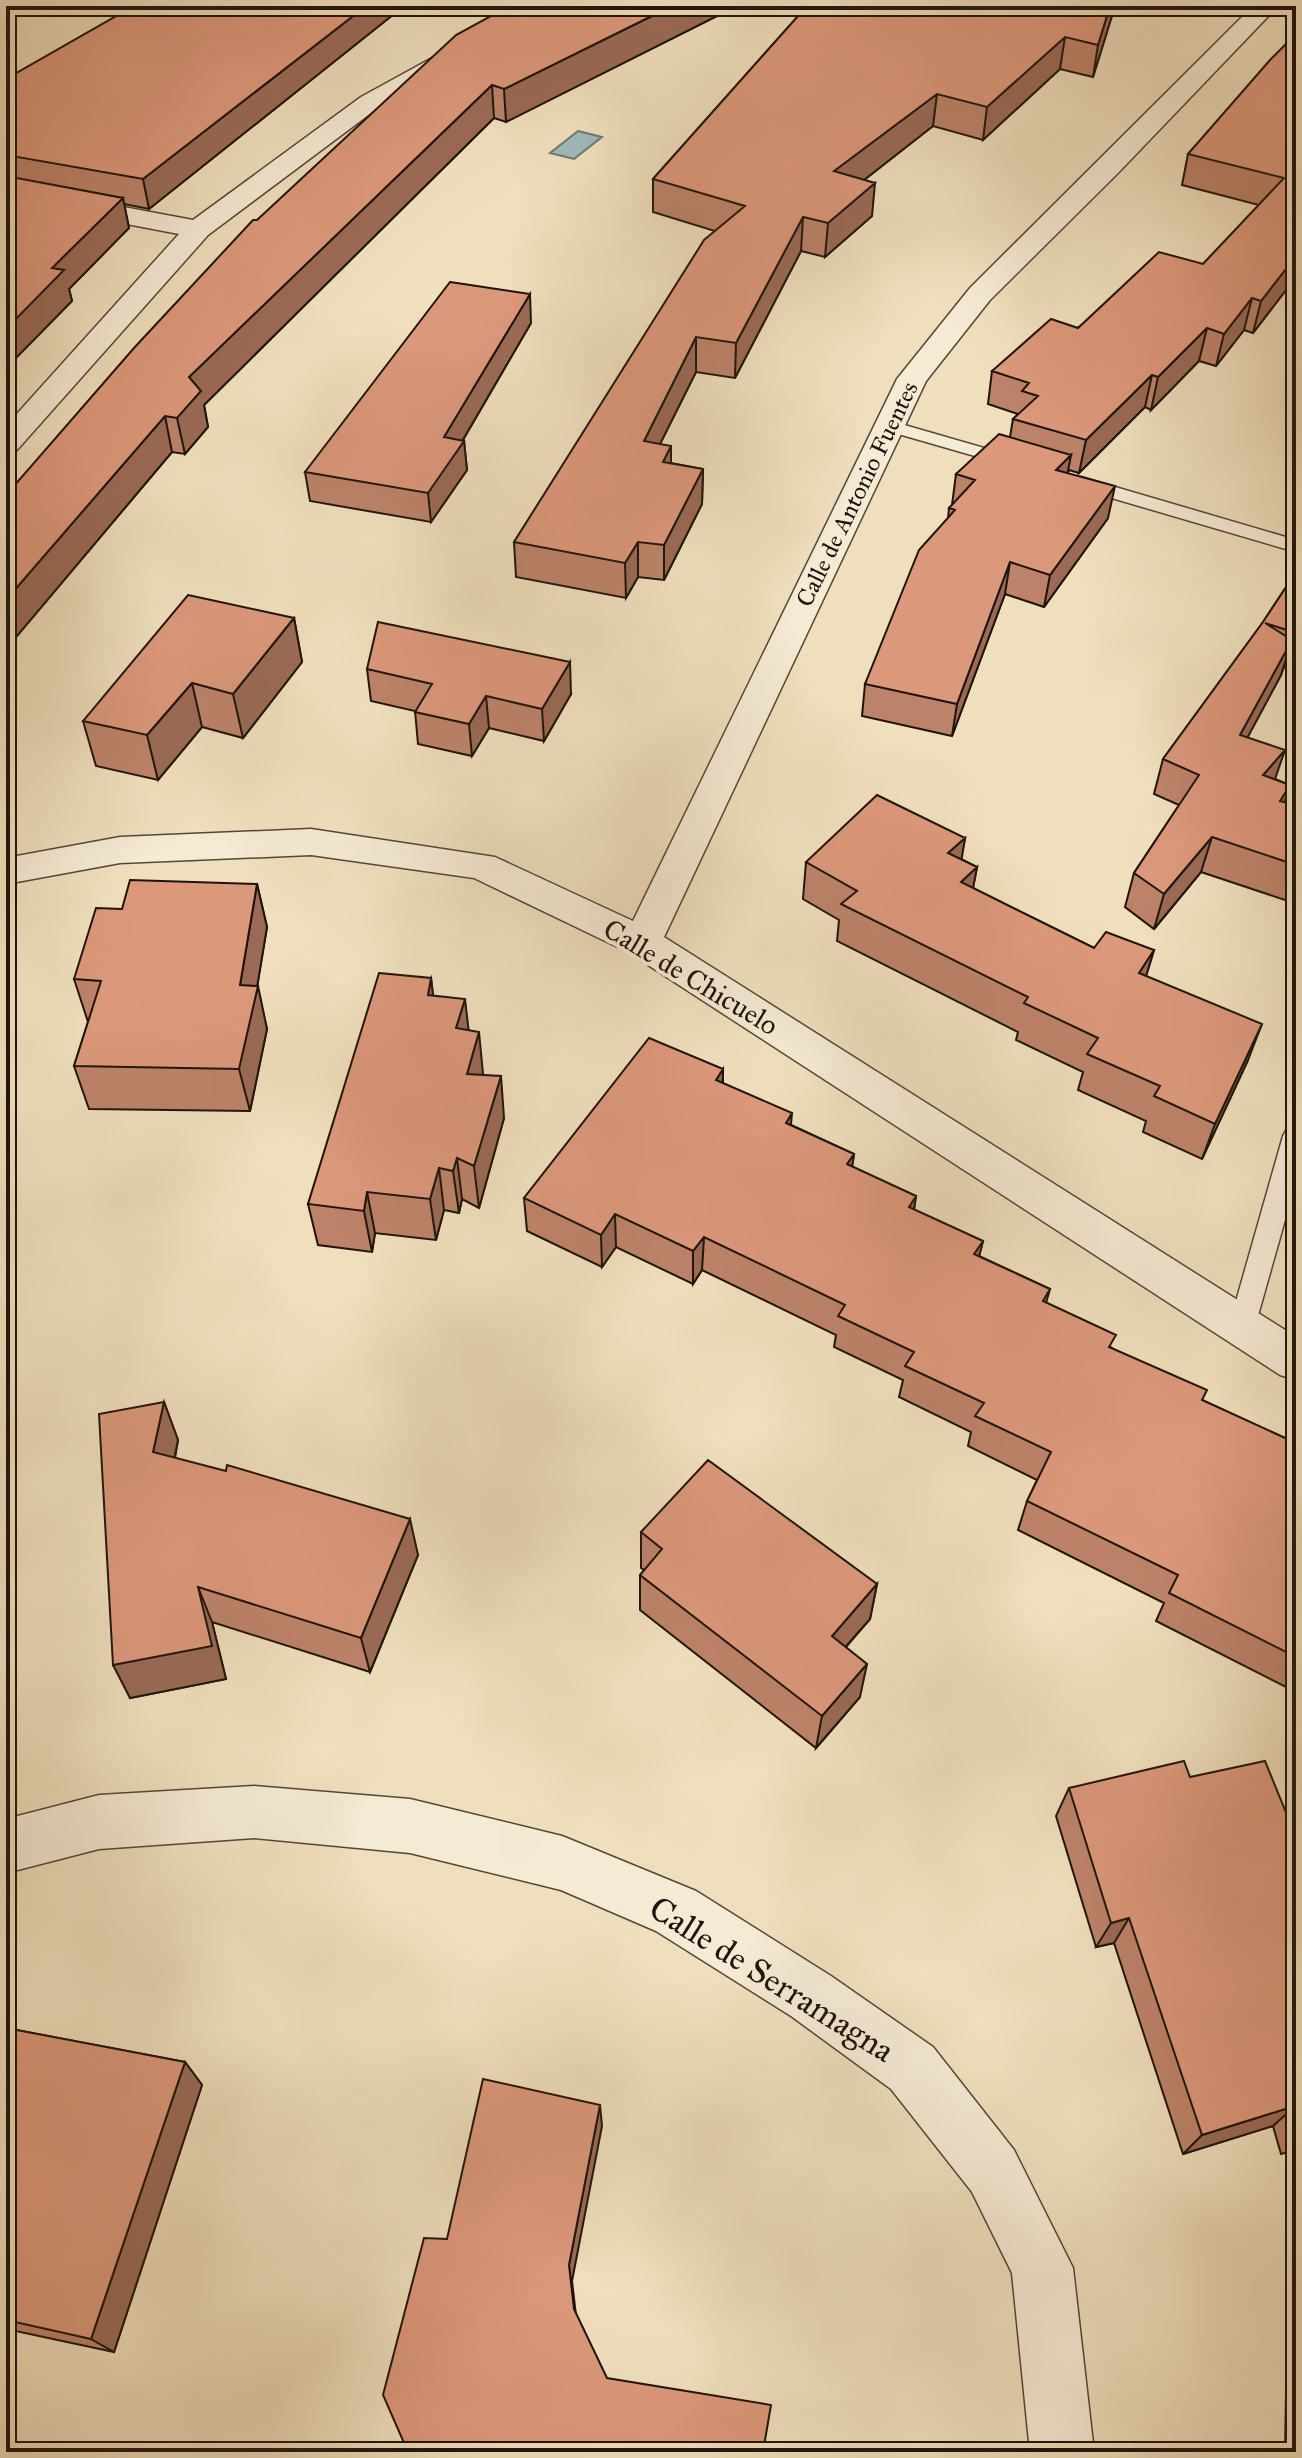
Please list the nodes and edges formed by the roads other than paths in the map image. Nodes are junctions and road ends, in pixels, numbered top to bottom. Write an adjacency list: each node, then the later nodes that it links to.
1 (541, 6): 4 (street)
2 (1266, 6): 5 (street, Calle de Antonio Fuentes)
3 (6, 193): 4 (street)
4 (198, 229): 6 (street)
5 (887, 425): 7 (lane); 11 (street, Calle de Antonio Fuentes)
6 (6, 444)
7 (1039, 470)
8 (1069, 479): 9 (lane)
9 (1296, 546)
10 (6, 871): 11 (street, Calle de Chicuelo)
11 (642, 942): 13 (street, Calle de Chicuelo)
12 (1296, 1136): 13 (lane)
13 (1242, 1326): 14 (street, Calle de Chicuelo)
14 (1296, 1361)
15 (6, 1846): 16 (street, Calle de Serramagna)
16 (1062, 2452)

